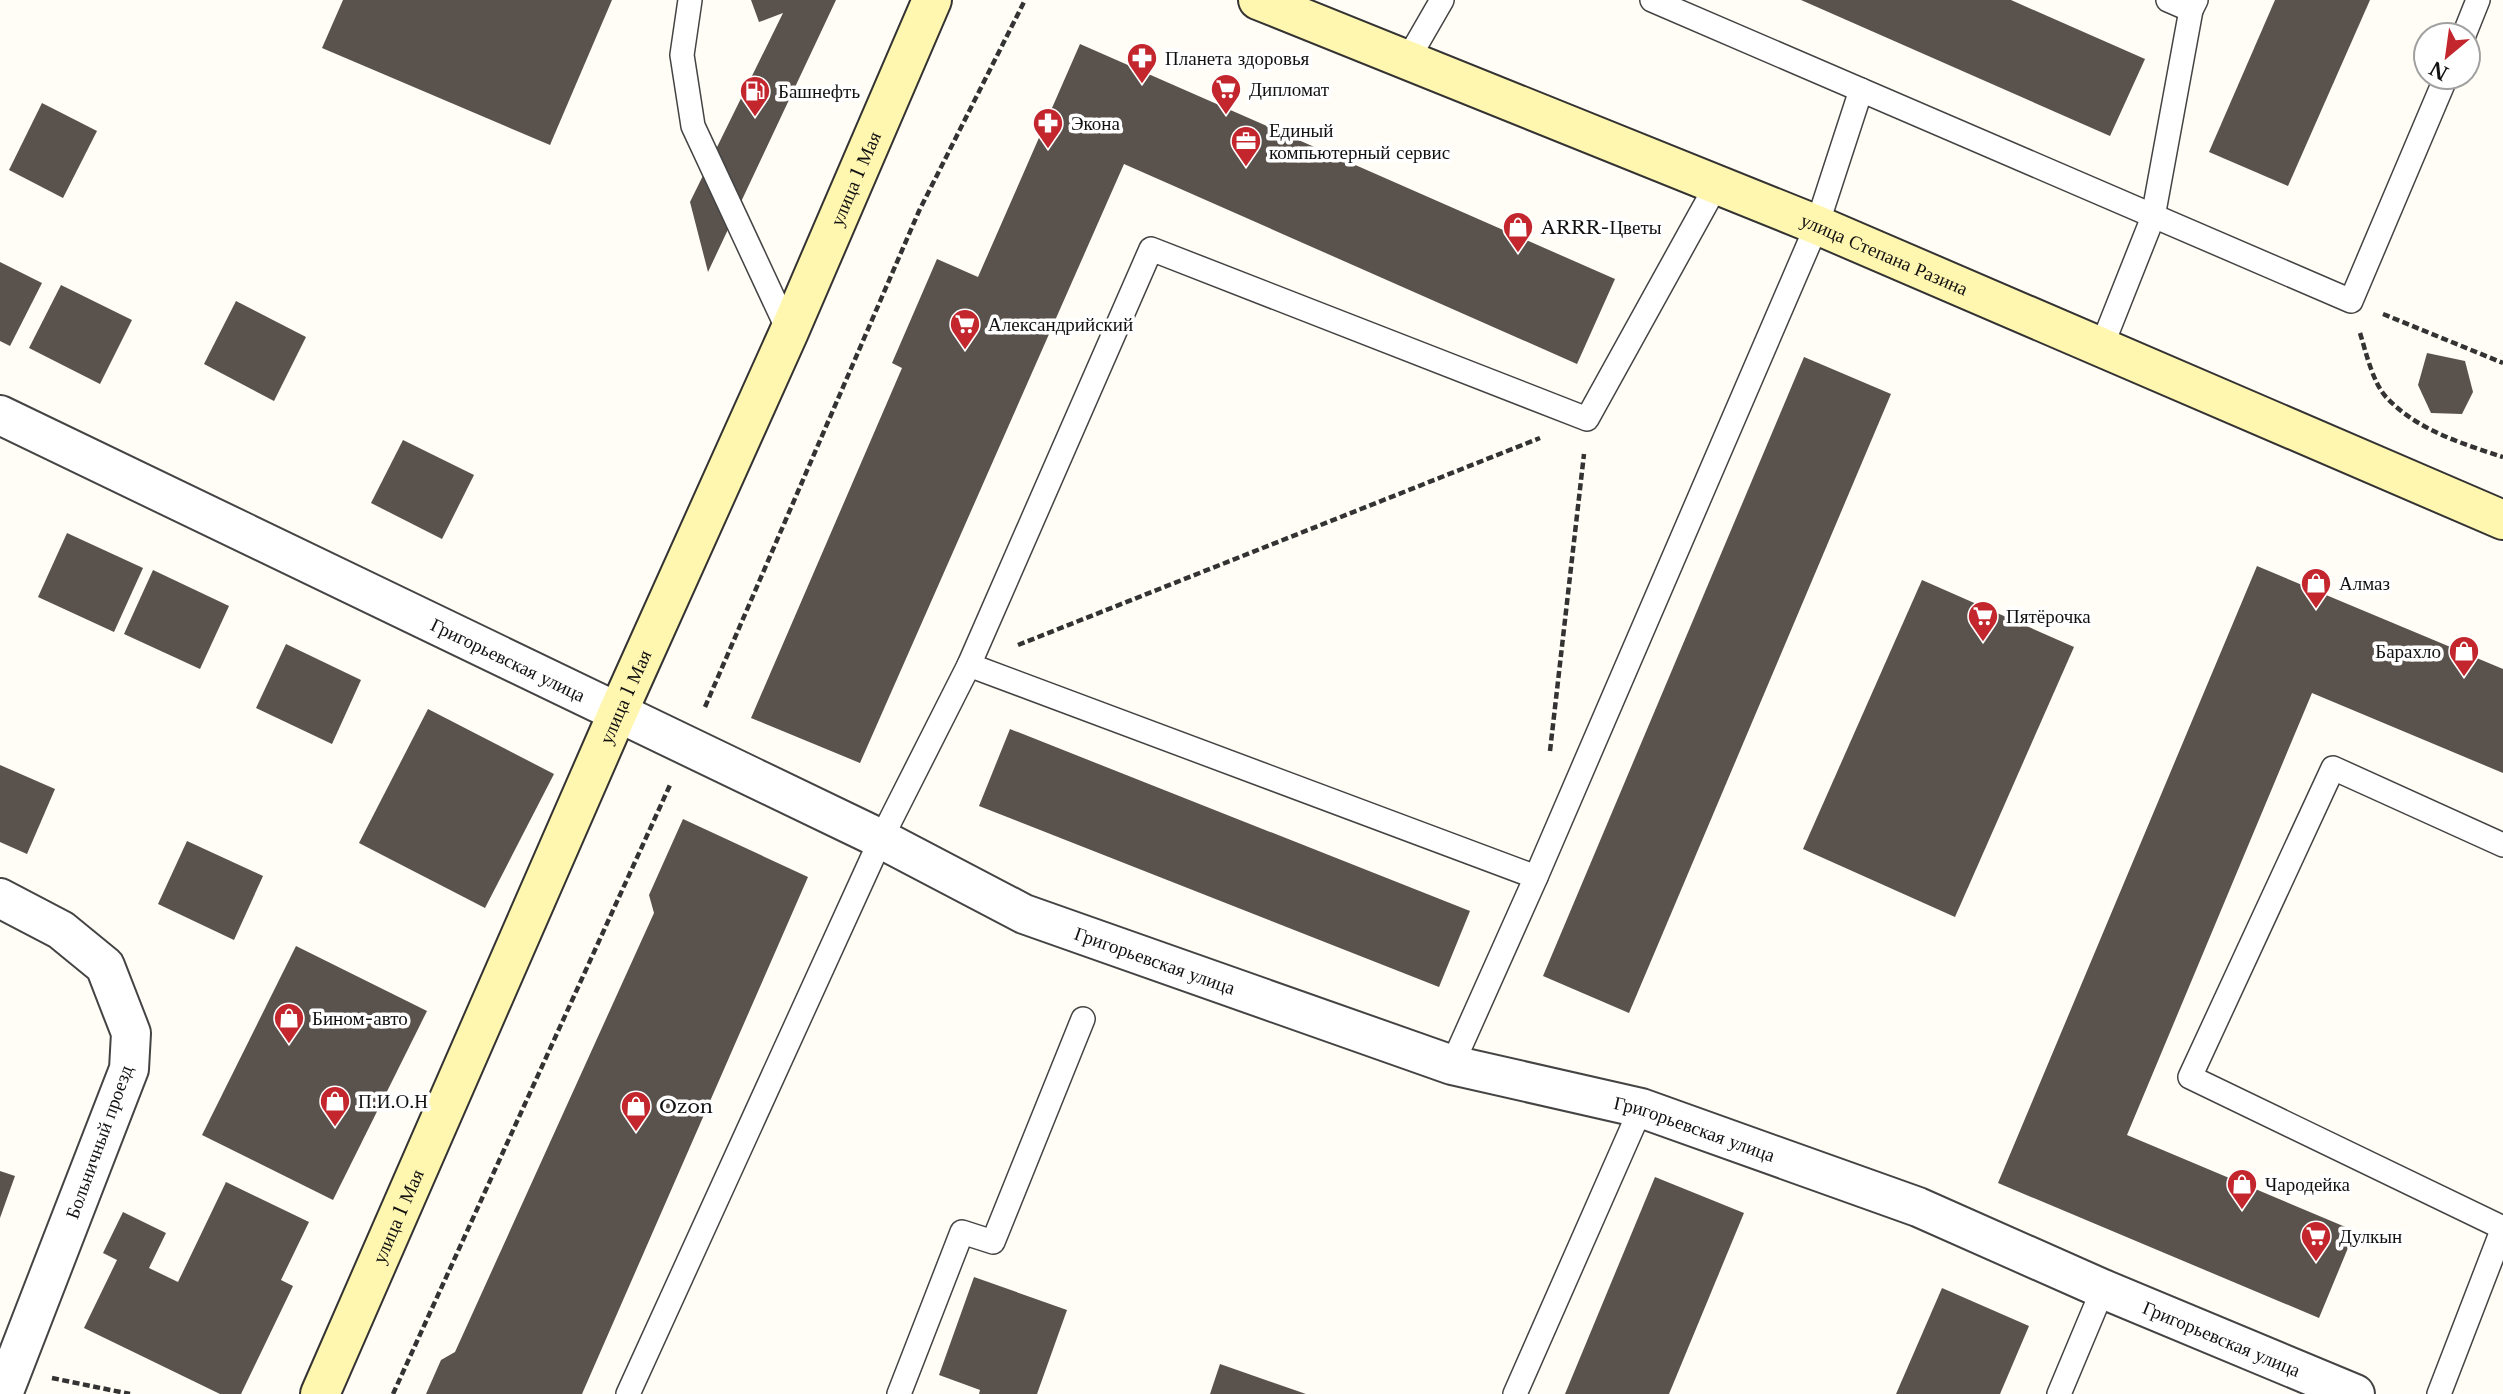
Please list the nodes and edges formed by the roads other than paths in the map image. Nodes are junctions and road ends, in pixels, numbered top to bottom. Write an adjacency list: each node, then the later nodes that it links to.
1 (690, 0): 16 (lane)
2 (932, 0): 16 (main road, улица 1 Мая)
3 (1258, 0): 10 (main road, улица Степана Разина)
4 (1442, 0): 10 (lane)
5 (1652, 0): 11 (lane)
6 (2168, 0): 8 (lane)
7 (2479, 0): 9 (lane)
8 (2193, 5): 14 (lane)
9 (2470, 21)
10 (1408, 59): 13 (main road, улица Степана Разина)
11 (1861, 90): 14 (lane); 15 (lane)
12 (2440, 91): 14 (lane)
13 (1717, 184): 15 (main road, улица Степана Разина); 20 (lane)
14 (2153, 217): 17 (lane)
15 (1817, 225): 17 (main road, улица Степана Разина); 24 (lane)
16 (789, 332): 21 (main road, улица 1 Мая)
17 (2101, 348): 19 (main road, улица Степана Разина)
18 (0, 415): 21 (street, Григорьевская улица)
19 (2503, 520)
20 (969, 665): 22 (lane); 24 (lane)
21 (618, 712): 22 (street, Григорьевская улица); 32 (main road, улица 1 Мая)
22 (881, 839): 27 (street, Григорьевская улица); 33 (lane)
23 (2503, 845): 29 (lane)
24 (1536, 877): 27 (lane)
25 (0, 898): 31 (street, Больничный проезд)
26 (1083, 1019): 34 (lane)
27 (1452, 1065): 28 (street, Григорьевская улица)
28 (1641, 1108): 30 (street, Григорьевская улица); 35 (lane)
29 (2503, 1228): 38 (lane)
30 (2103, 1289): 36 (lane); 37 (street, Григорьевская улица)
31 (8, 1382)
32 (320, 1394)
33 (628, 1394)
34 (899, 1394)
35 (1515, 1394)
36 (2059, 1394)
37 (2355, 1394)
38 (2439, 1394)

